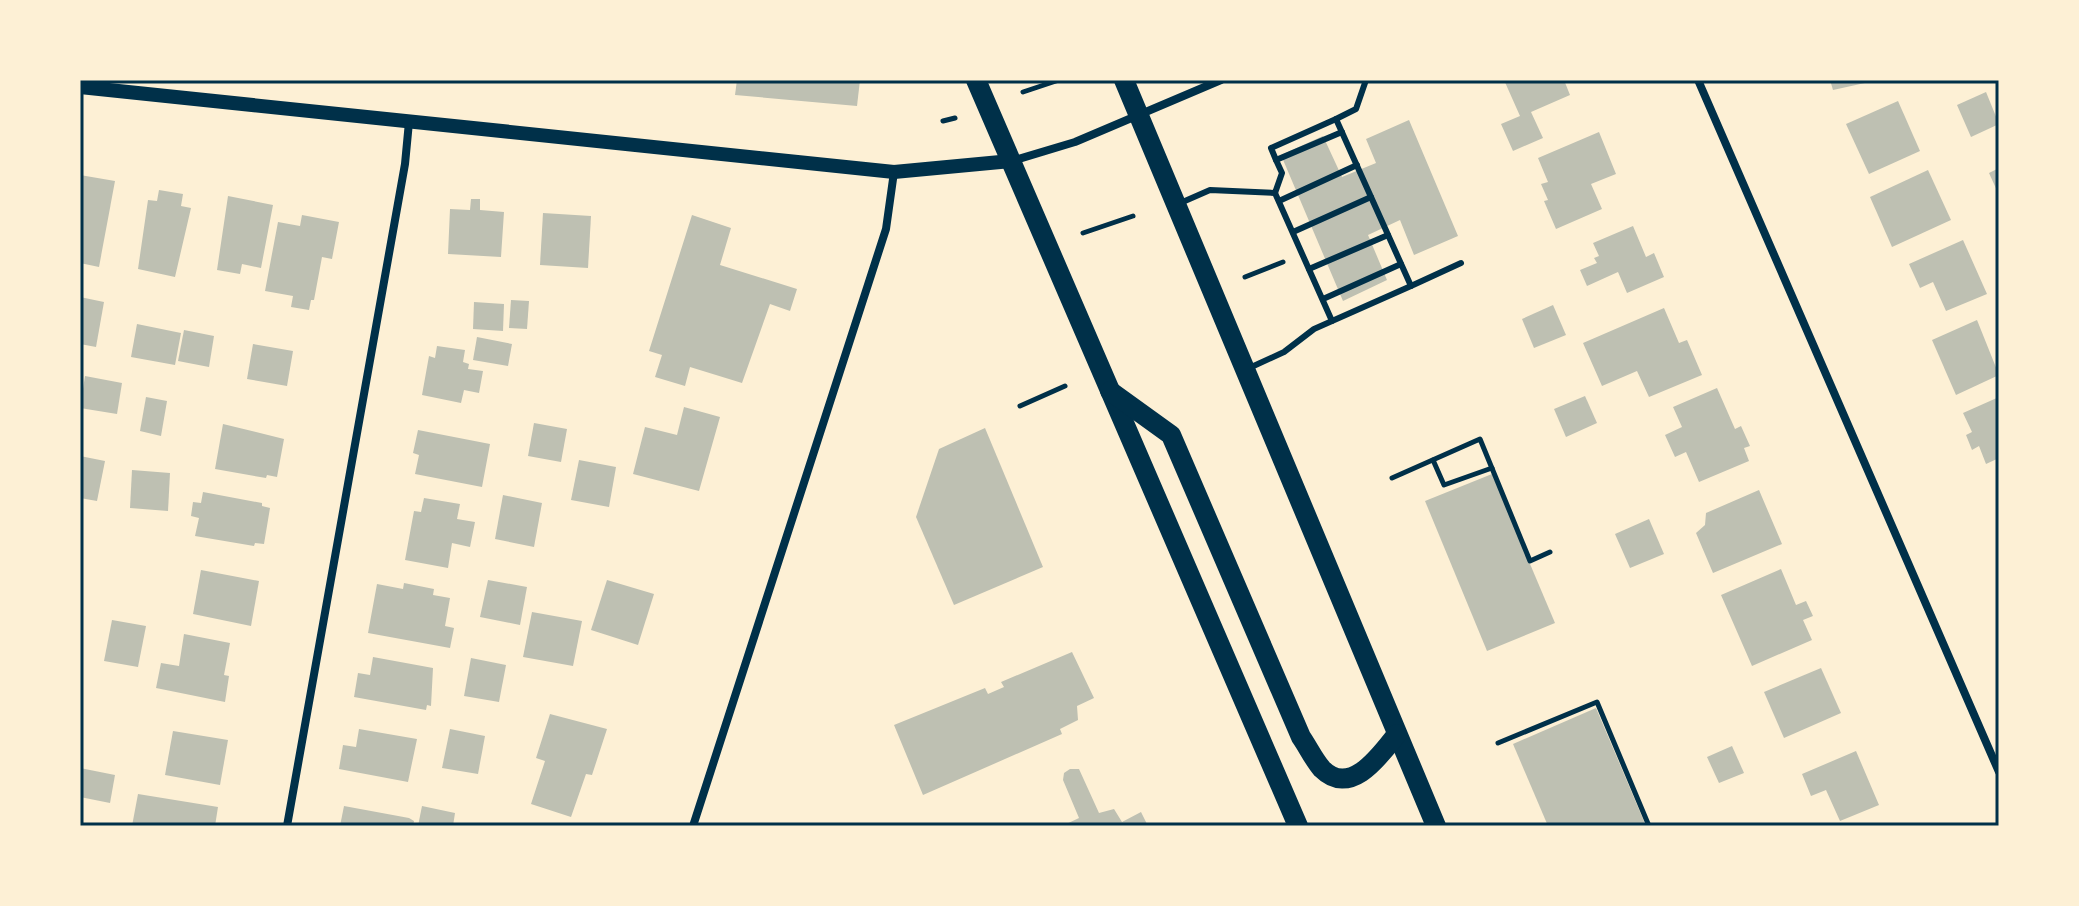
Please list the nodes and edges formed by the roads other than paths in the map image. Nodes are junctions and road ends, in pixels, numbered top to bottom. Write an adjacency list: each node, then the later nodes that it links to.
1 (976, 80): 12 (main road)
2 (1124, 80): 7 (main road)
3 (1221, 80): 7 (street)
4 (1366, 80): 8 (lane)
5 (1698, 80): 29 (street)
6 (80, 87): 9 (street)
7 (1139, 118): 12 (street); 17 (main road)
8 (1336, 119): 10 (lane); 11 (lane)
9 (409, 122): 14 (street); 30 (street)
10 (1342, 132): 11 (lane); 13 (lane)
11 (1276, 160): 15 (lane)
12 (1011, 161): 14 (street); 27 (main road)
13 (1357, 165): 15 (lane); 16 (lane)
14 (894, 172): 31 (street)
15 (1277, 197): 17 (lane); 18 (lane)
16 (1371, 197): 18 (lane); 19 (lane)
17 (1176, 205): 26 (main road)
18 (1293, 232): 22 (lane)
19 (1388, 235): 21 (lane); 22 (lane)
20 (1461, 263): 23 (lane)
21 (1401, 264): 23 (lane); 24 (lane)
22 (1309, 269): 24 (lane)
23 (1411, 286): 25 (lane)
24 (1323, 299): 25 (lane)
25 (1332, 321): 26 (lane)
26 (1245, 370): 28 (main road)
27 (1110, 391): 28 (main road); 32 (main road)
28 (1397, 734): 33 (main road)
29 (1999, 772)
30 (287, 826)
31 (693, 826)
32 (1298, 826)
33 (1436, 826)

